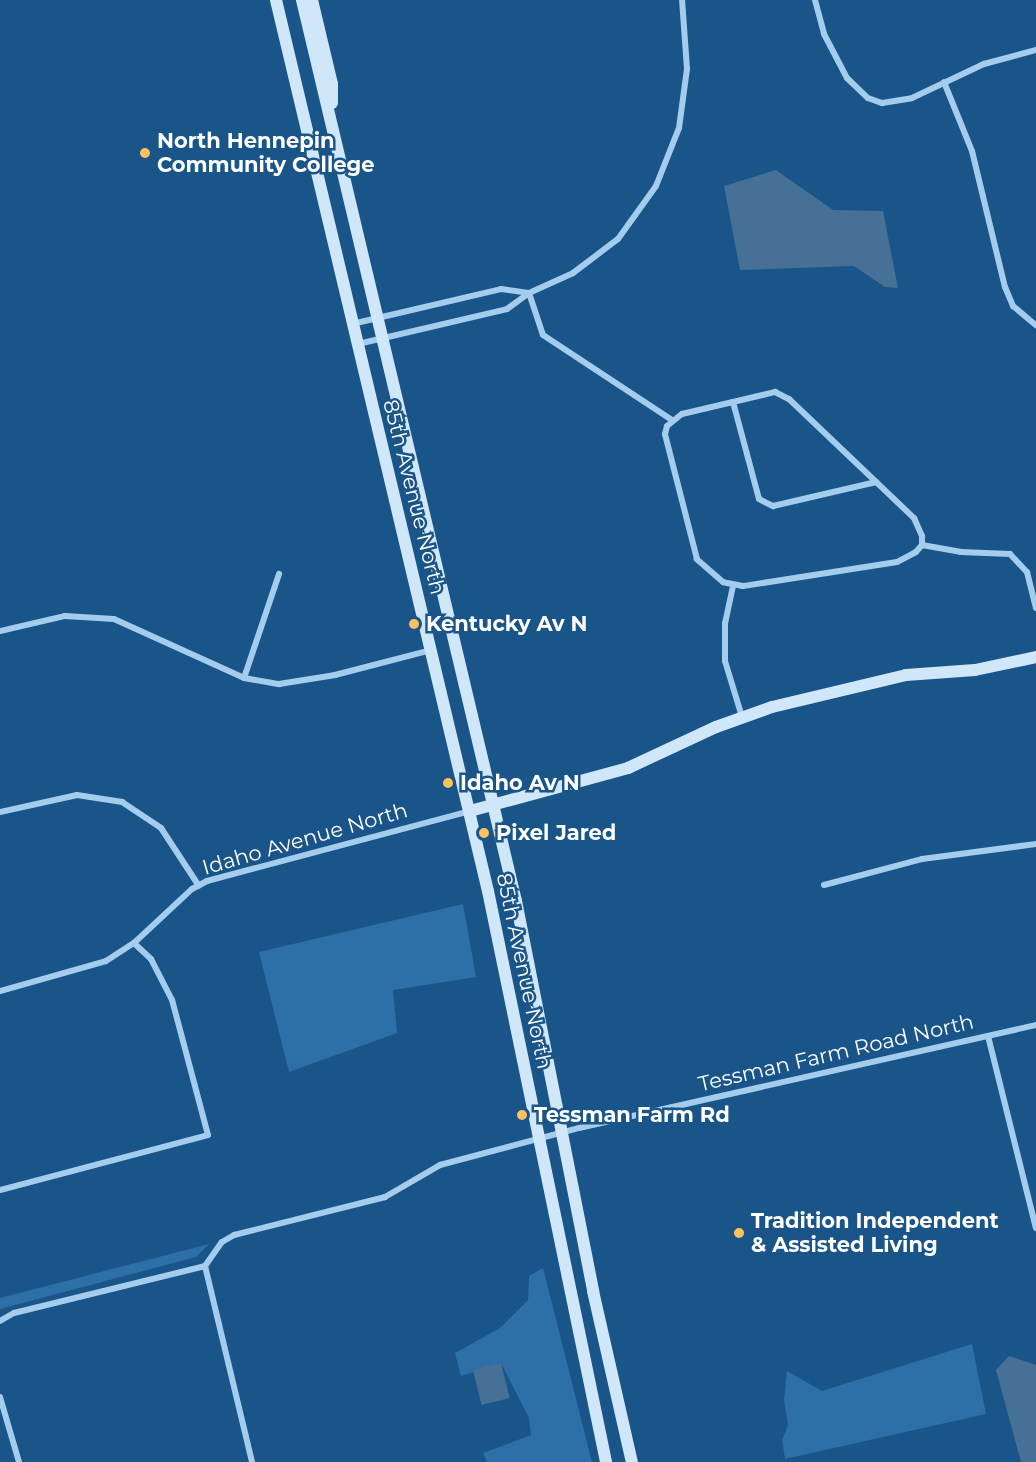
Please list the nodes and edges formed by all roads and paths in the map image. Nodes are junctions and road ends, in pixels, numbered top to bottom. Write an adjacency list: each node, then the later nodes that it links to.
1 (276, 0): 11 (main road, 85th Avenue North)
2 (302, 0): 8 (main road, 85th Avenue North)
3 (312, 0): 8 (main road)
4 (682, 0): 9 (street)
5 (815, 0): 7 (street)
6 (1036, 50): 7 (street)
7 (944, 82): 12 (street)
8 (331, 123): 10 (main road, 85th Avenue North)
9 (529, 293): 10 (street); 13 (street); 16 (street)
10 (378, 319): 11 (street); 13 (main road, 85th Avenue North)
11 (352, 324): 14 (main road, 85th Avenue North)
12 (1036, 325)
13 (383, 339): 14 (street); 27 (main road, 85th Avenue North)
14 (357, 344): 23 (main road, 85th Avenue North)
15 (733, 402): 16 (street); 17 (street); 17 (street)
16 (672, 420): 20 (street)
17 (876, 482): 18 (street)
18 (922, 545): 20 (street); 21 (street)
19 (279, 574): 25 (street)
20 (733, 586): 26 (street)
21 (1036, 608)
22 (0, 631): 25 (street)
23 (431, 650): 25 (street); 28 (main road, 85th Avenue North)
24 (1036, 657): 26 (main road)
25 (244, 678)
26 (742, 717): 27 (main road)
27 (495, 805): 28 (main road); 37 (main road, 85th Avenue North)
28 (470, 811): 32 (street, Idaho Avenue North); 38 (main road, 85th Avenue North)
29 (0, 812): 32 (street)
30 (1036, 844): 31 (street)
31 (824, 885)
32 (199, 886): 33 (street, Idaho Avenue North)
33 (134, 943): 34 (street, Idaho Avenue North); 39 (street)
34 (0, 991)
35 (1036, 1025): 36 (street, Tessman Farm Road North)
36 (988, 1036): 37 (street, Tessman Farm Road North); 40 (street)
37 (563, 1132): 38 (street, Tessman Farm Road North); 47 (main road, 85th Avenue North)
38 (538, 1139): 41 (street, Tessman Farm Road North); 46 (main road, 85th Avenue North)
39 (0, 1190)
40 (1036, 1228)
41 (205, 1266): 42 (street); 45 (street)
42 (0, 1321)
43 (0, 1397): 44 (street)
44 (19, 1462)
45 (252, 1462)
46 (606, 1462)
47 (632, 1462)

